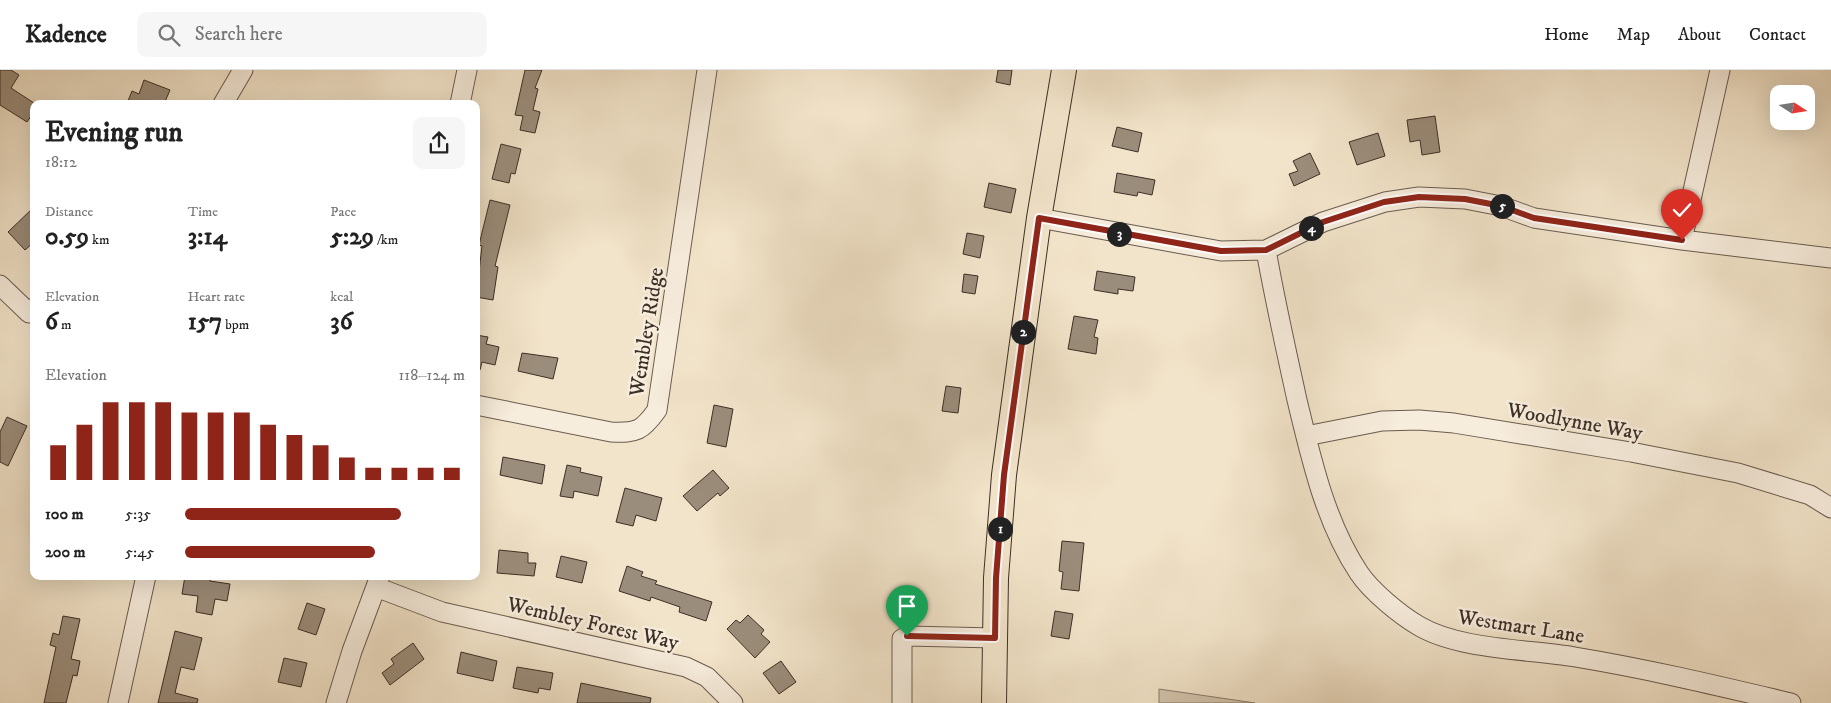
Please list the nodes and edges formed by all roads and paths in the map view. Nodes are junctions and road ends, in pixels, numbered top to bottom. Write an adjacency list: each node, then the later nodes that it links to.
1 (243, 70): 6 (street)
2 (467, 70): 7 (street)
3 (707, 70): 14 (street, Wembley Ridge)
4 (1064, 70): 8 (main road)
5 (1720, 70): 9 (street)
6 (225, 100)
7 (461, 100)
8 (1039, 218): 10 (street); 19 (main road)
9 (1682, 240): 10 (street); 11 (street)
10 (1266, 250): 15 (street, Westmart Lane)
11 (1831, 258)
12 (0, 285): 13 (street)
13 (30, 310)
14 (480, 406)
15 (1306, 436): 16 (street, Woodlynne Way); 25 (street, Westmart Lane)
16 (1831, 508)
17 (145, 580): 21 (street)
18 (378, 582): 22 (street); 23 (street, Wembley Forest Way)
19 (995, 638): 20 (main road); 24 (street)
20 (998, 700)
21 (118, 703)
22 (336, 703)
23 (733, 703)
24 (902, 703)
25 (1791, 703)

